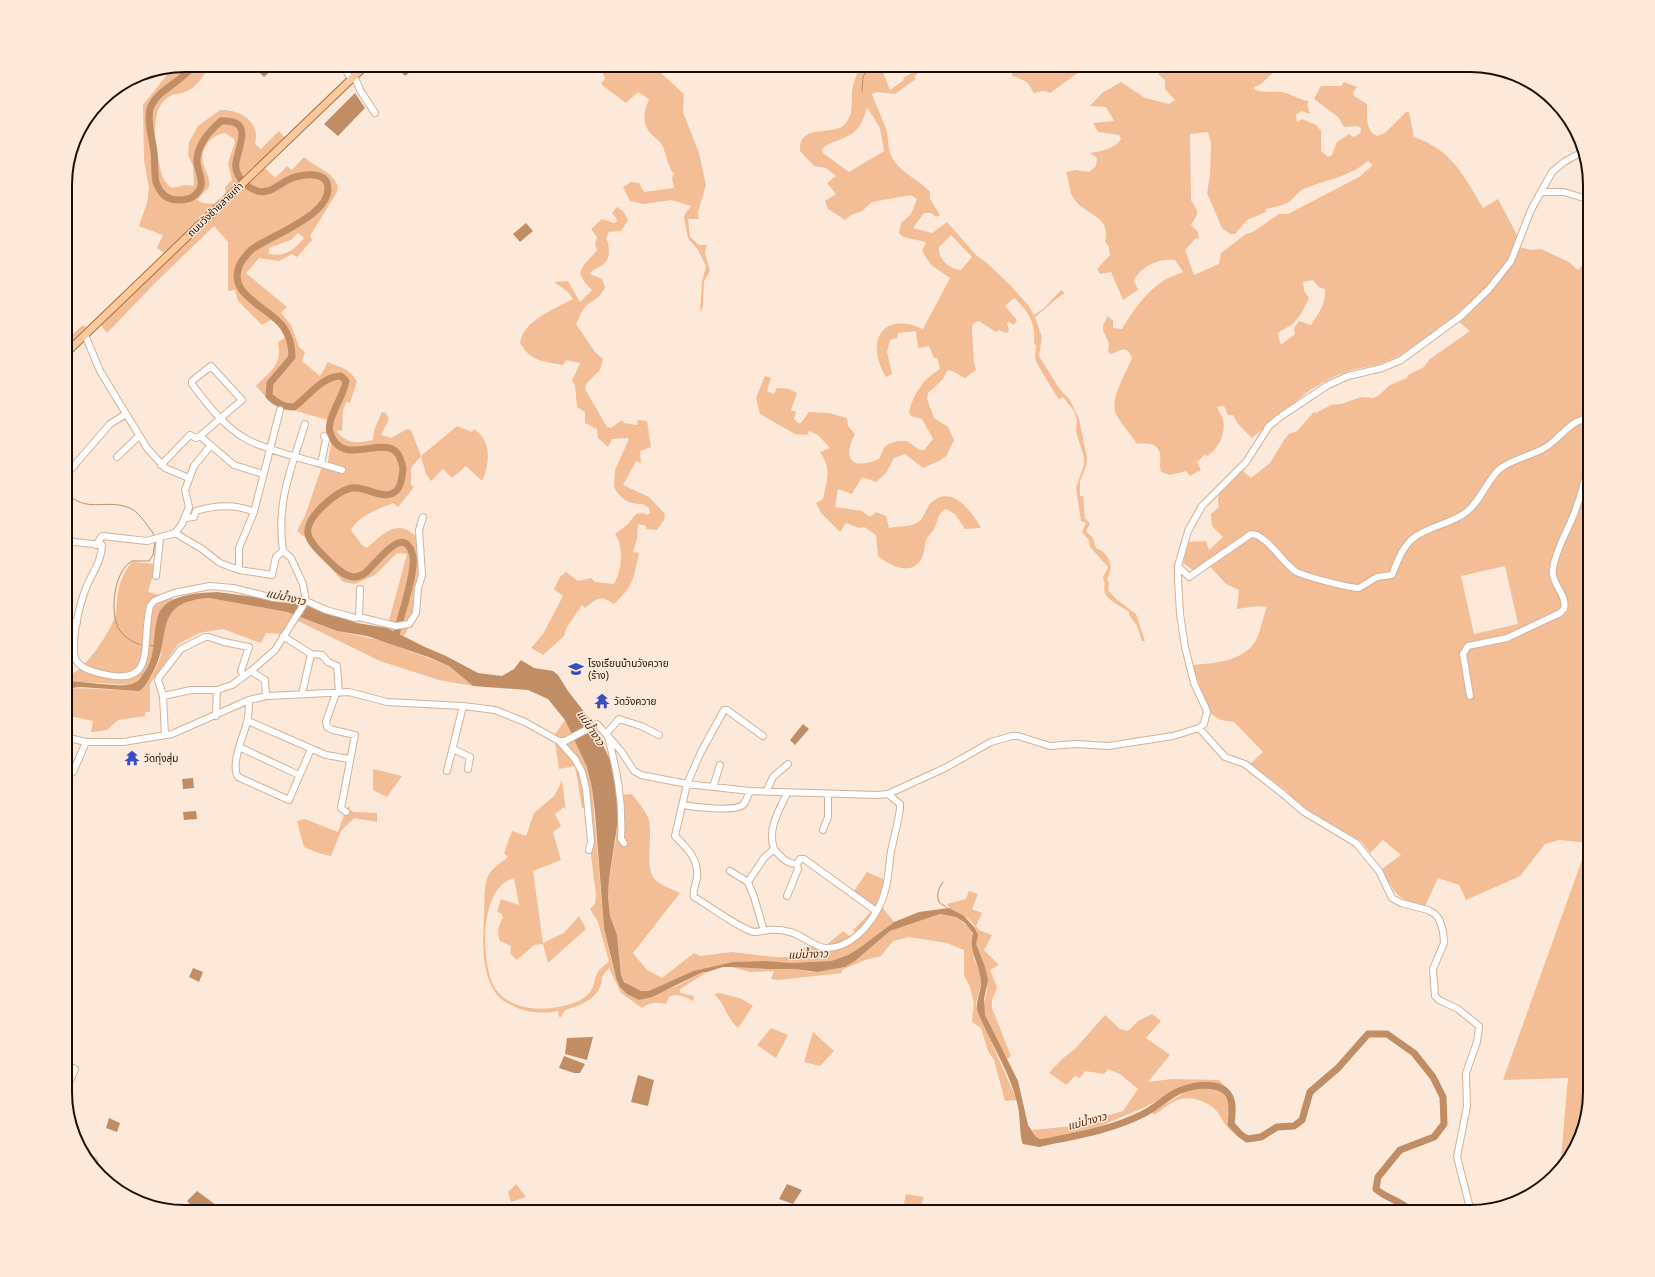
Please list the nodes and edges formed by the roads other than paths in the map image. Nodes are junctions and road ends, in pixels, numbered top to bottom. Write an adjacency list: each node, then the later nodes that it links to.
1 (348, 72): 3 (street)
2 (359, 72): 3 (main road, ถนนวังซ้ายสายเก่า)
3 (353, 78): 4 (street); 8 (main road, ถนนวังซ้ายสายเก่า)
4 (375, 113)
5 (1578, 154): 6 (street)
6 (1541, 192): 7 (street); 37 (street)
7 (1583, 198)
8 (85, 335): 9 (main road, ถนนวังซ้ายสายเก่า); 11 (street)
9 (72, 347)
10 (280, 410): 19 (street)
11 (126, 414): 15 (street); 24 (street)
12 (221, 418): 12 (street); 16 (street); 19 (street)
13 (1583, 419): 37 (street)
14 (305, 424): 20 (street)
15 (139, 436): 21 (street); 23 (street)
16 (200, 436): 18 (street); 23 (street)
17 (324, 436): 22 (street)
18 (210, 445): 26 (street); 27 (street)
19 (270, 448): 20 (street); 26 (street)
20 (295, 456): 22 (street); 36 (street)
21 (117, 457)
22 (321, 464): 25 (street)
23 (161, 465): 27 (street)
24 (72, 468)
25 (342, 470)
26 (263, 474): 29 (street)
27 (189, 478): 31 (street)
28 (1583, 486): 54 (street)
29 (254, 512): 31 (street); 38 (street)
30 (423, 517): 42 (street)
31 (185, 518): 32 (street)
32 (175, 533): 33 (street); 38 (street)
33 (156, 539): 35 (street); 39 (street)
34 (72, 542): 35 (street)
35 (96, 545): 44 (street)
36 (283, 551): 38 (street); 41 (street)
37 (1178, 566): 59 (street)
38 (239, 570)
39 (156, 576)
40 (360, 589): 42 (street)
41 (305, 602): 42 (street); 44 (street); 45 (street)
42 (359, 618)
43 (72, 621): 44 (street)
44 (78, 622)
45 (283, 636): 46 (street); 47 (street)
46 (311, 654): 50 (street); 51 (street)
47 (251, 671): 48 (street); 53 (street)
48 (244, 676): 49 (street); 52 (street)
49 (217, 690): 52 (street); 57 (street)
50 (338, 693): 51 (street); 56 (street); 70 (street)
51 (302, 694): 53 (street)
52 (163, 696): 61 (street)
53 (266, 696): 55 (street)
54 (1470, 696)
55 (250, 700): 57 (street); 58 (street)
56 (463, 706): 65 (street); 69 (street)
57 (216, 716): 61 (street)
58 (248, 721): 67 (street); 68 (street)
59 (1199, 728): 83 (street); 98 (street)
60 (607, 733): 62 (street); 65 (street); 77 (street); 87 (street)
61 (165, 735): 66 (street)
62 (659, 735)
63 (762, 736): 77 (street)
64 (72, 739): 66 (street)
65 (562, 741): 89 (street)
66 (86, 742): 75 (street)
67 (239, 747): 76 (street); 76 (street)
68 (311, 749): 70 (street); 76 (street)
69 (453, 749): 73 (street); 74 (street)
70 (349, 759): 85 (street)
71 (788, 764): 80 (street)
72 (720, 765): 78 (street)
73 (468, 769)
74 (447, 771)
75 (72, 773)
76 (299, 775)
77 (687, 784): 78 (street); 84 (street)
78 (713, 787): 79 (street)
79 (750, 791): 80 (street); 84 (street)
80 (766, 792): 81 (street)
81 (787, 793): 82 (street); 88 (street)
82 (828, 794): 83 (street); 86 (street)
83 (888, 794): 94 (street)
84 (682, 805): 95 (street)
85 (346, 812)
86 (823, 830)
87 (624, 843)
88 (774, 849): 90 (street); 92 (street)
89 (589, 850)
90 (797, 864): 93 (street); 94 (street)
91 (730, 871): 92 (street)
92 (748, 882): 95 (street)
93 (787, 896)
94 (876, 910): 95 (street)
95 (764, 930)
96 (72, 1068): 97 (street)
97 (72, 1076)
98 (1469, 1205)

